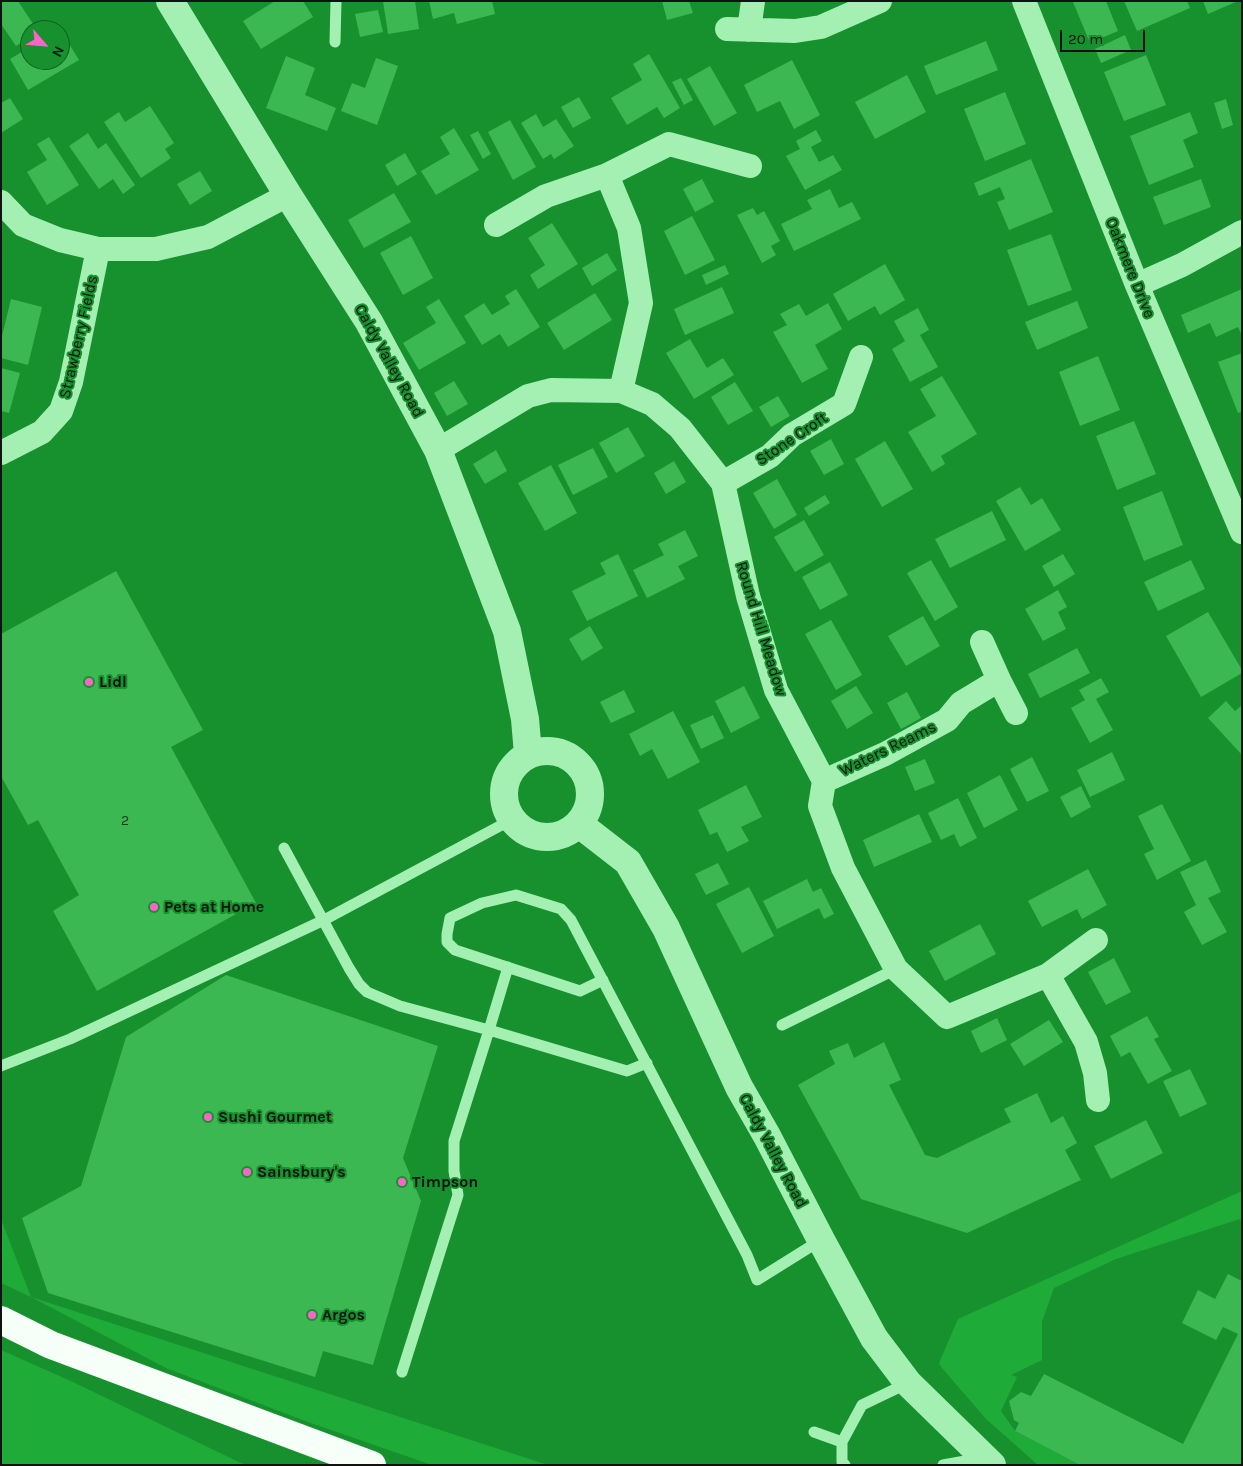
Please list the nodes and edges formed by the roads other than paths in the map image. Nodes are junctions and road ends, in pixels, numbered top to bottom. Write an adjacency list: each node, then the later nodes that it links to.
1 (170, 1): 9 (street, Caldy Valley Road)
2 (336, 1): 6 (lane)
3 (753, 1): 4 (street)
4 (880, 1)
5 (1024, 1): 14 (street, Oakmere Drive)
6 (335, 42)
7 (750, 166): 8 (street)
8 (607, 175): 11 (street); 16 (street)
9 (288, 194): 13 (street); 17 (street, Caldy Valley Road)
10 (1, 202): 13 (street)
11 (496, 224)
12 (1242, 232): 14 (street)
13 (98, 249): 18 (street, Strawberry Fields)
14 (1137, 285): 20 (street, Oakmere Drive)
15 (862, 358): 19 (street, Stone Croft)
16 (621, 391): 17 (street, Round Hill Meadow); 19 (street, Round Hill Meadow)
17 (438, 450): 24 (street, Caldy Valley Road)
18 (1, 453)
19 (723, 483): 25 (street, Round Hill Meadow)
20 (1242, 532)
21 (982, 642): 22 (street)
22 (999, 680): 23 (street); 25 (street, Waters Reams)
23 (1016, 713)
24 (528, 754): 26 (street); 27 (street)
25 (824, 781): 32 (street)
26 (511, 820): 27 (street); 29 (lane)
27 (579, 824): 40 (street, Caldy Valley Road)
28 (284, 848): 29 (lane)
29 (324, 920): 36 (lane); 38 (lane)
30 (1096, 940): 33 (street)
31 (508, 967): 34 (lane); 34 (lane); 36 (lane)
32 (896, 969): 33 (street); 35 (lane)
33 (1048, 975): 39 (street)
34 (603, 980): 37 (lane)
35 (782, 1025)
36 (489, 1030): 37 (lane); 42 (lane)
37 (647, 1063): 40 (lane)
38 (1, 1066)
39 (1098, 1100)
40 (821, 1240): 43 (street, Caldy Valley Road)
41 (1, 1320): 47 (highway)
42 (402, 1372)
43 (908, 1383): 45 (lane); 46 (street, Caldy Valley Road)
44 (814, 1432): 45 (lane)
45 (842, 1442): 48 (lane)
46 (988, 1461): 49 (lane)
47 (372, 1465)
48 (845, 1465)
49 (943, 1465)

